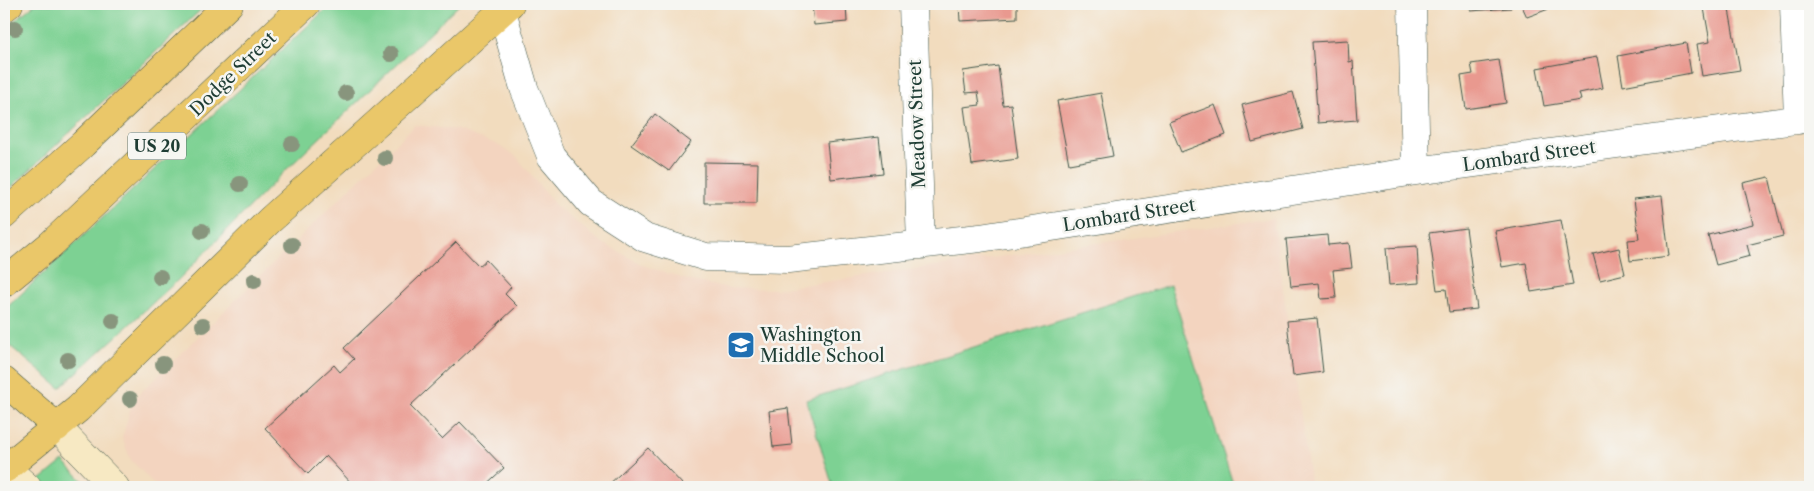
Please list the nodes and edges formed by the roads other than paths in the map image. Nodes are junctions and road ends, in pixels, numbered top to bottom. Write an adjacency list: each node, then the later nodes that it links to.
1 (9, 4): 8 (main road)
2 (229, 4): 11 (main road, US 20)
3 (306, 4): 13 (main road, Dodge Street / US 20)
4 (913, 4): 12 (street, Meadow Street)
5 (1412, 4): 10 (street)
6 (1794, 4): 9 (street)
7 (504, 6): 12 (street, Lombard Street); 15 (main road)
8 (4, 8)
9 (1804, 119): 10 (street, Lombard Street)
10 (1416, 171): 12 (street, Lombard Street)
11 (4, 215)
12 (921, 245)
13 (4, 283)
14 (4, 381): 15 (main road)
15 (56, 427): 16 (main road); 18 (main road)
16 (4, 468): 17 (main road)
17 (27, 487)
18 (115, 487)

